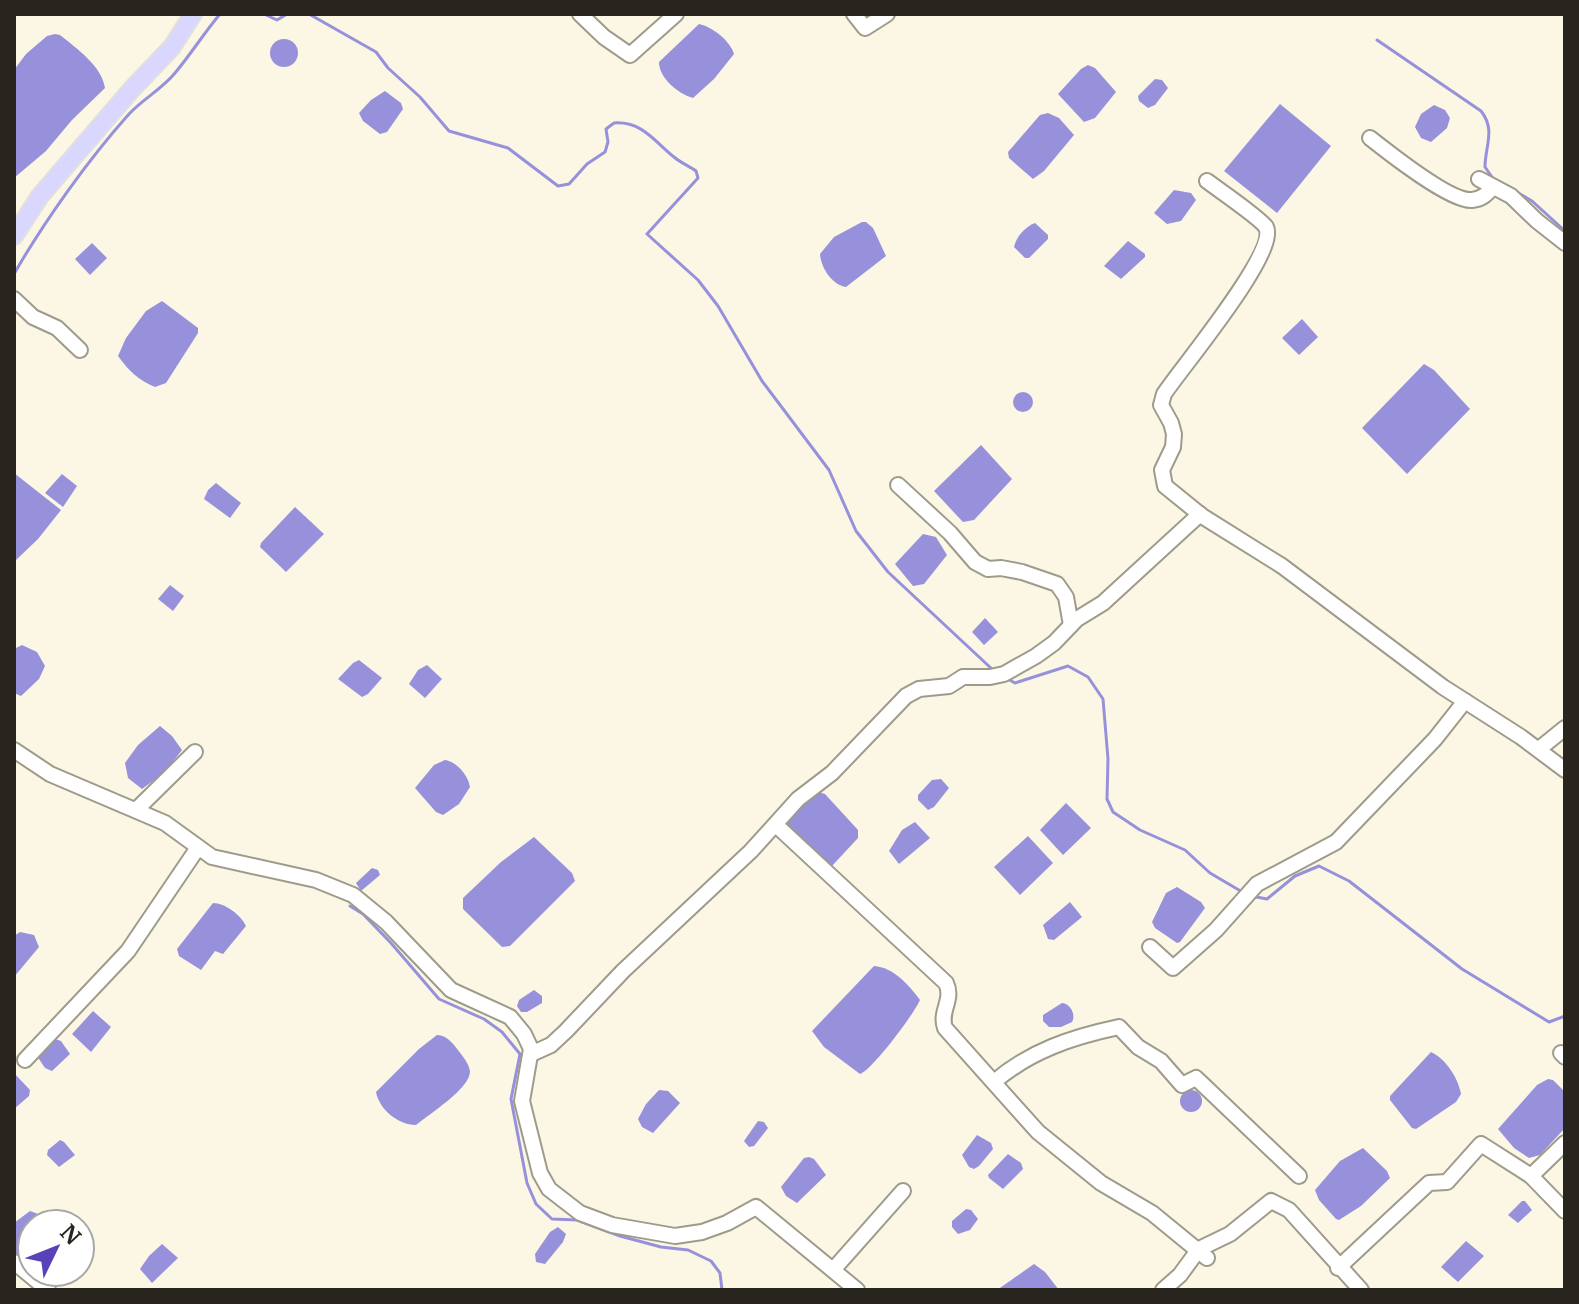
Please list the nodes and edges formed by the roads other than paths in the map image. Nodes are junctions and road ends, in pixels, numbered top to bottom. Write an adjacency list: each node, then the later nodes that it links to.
1 (193, 14): 10 (main road)
2 (580, 14): 3 (street)
3 (676, 14)
4 (854, 14): 5 (street)
5 (887, 14)
6 (1370, 138): 9 (street)
7 (1479, 179): 9 (street)
8 (1207, 181): 15 (street)
9 (1493, 187): 11 (street)
10 (16, 224)
11 (1565, 243)
12 (14, 299): 13 (street)
13 (80, 350)
14 (898, 485): 16 (street)
15 (1200, 514): 16 (street); 17 (street)
16 (1071, 625): 24 (street)
17 (1465, 701): 19 (street); 26 (street)
18 (1565, 728): 19 (street)
19 (1539, 749): 22 (street)
20 (14, 750): 23 (street)
21 (195, 752): 23 (street)
22 (1565, 770)
23 (136, 810): 25 (street)
24 (776, 825): 27 (street); 29 (street)
25 (197, 849): 27 (street); 28 (street)
26 (1150, 947)
27 (531, 1054): 38 (street)
28 (25, 1060)
29 (994, 1082): 31 (street); 35 (street)
30 (1565, 1143): 32 (street)
31 (1299, 1176)
32 (1531, 1176): 34 (street); 37 (street)
33 (903, 1191): 38 (street)
34 (1565, 1211)
35 (1202, 1254): 37 (street); 41 (street)
36 (14, 1262): 40 (street)
37 (1338, 1268): 42 (street)
38 (833, 1270): 39 (street)
39 (855, 1289)
40 (48, 1290)
41 (1163, 1290)
42 (1361, 1290)

